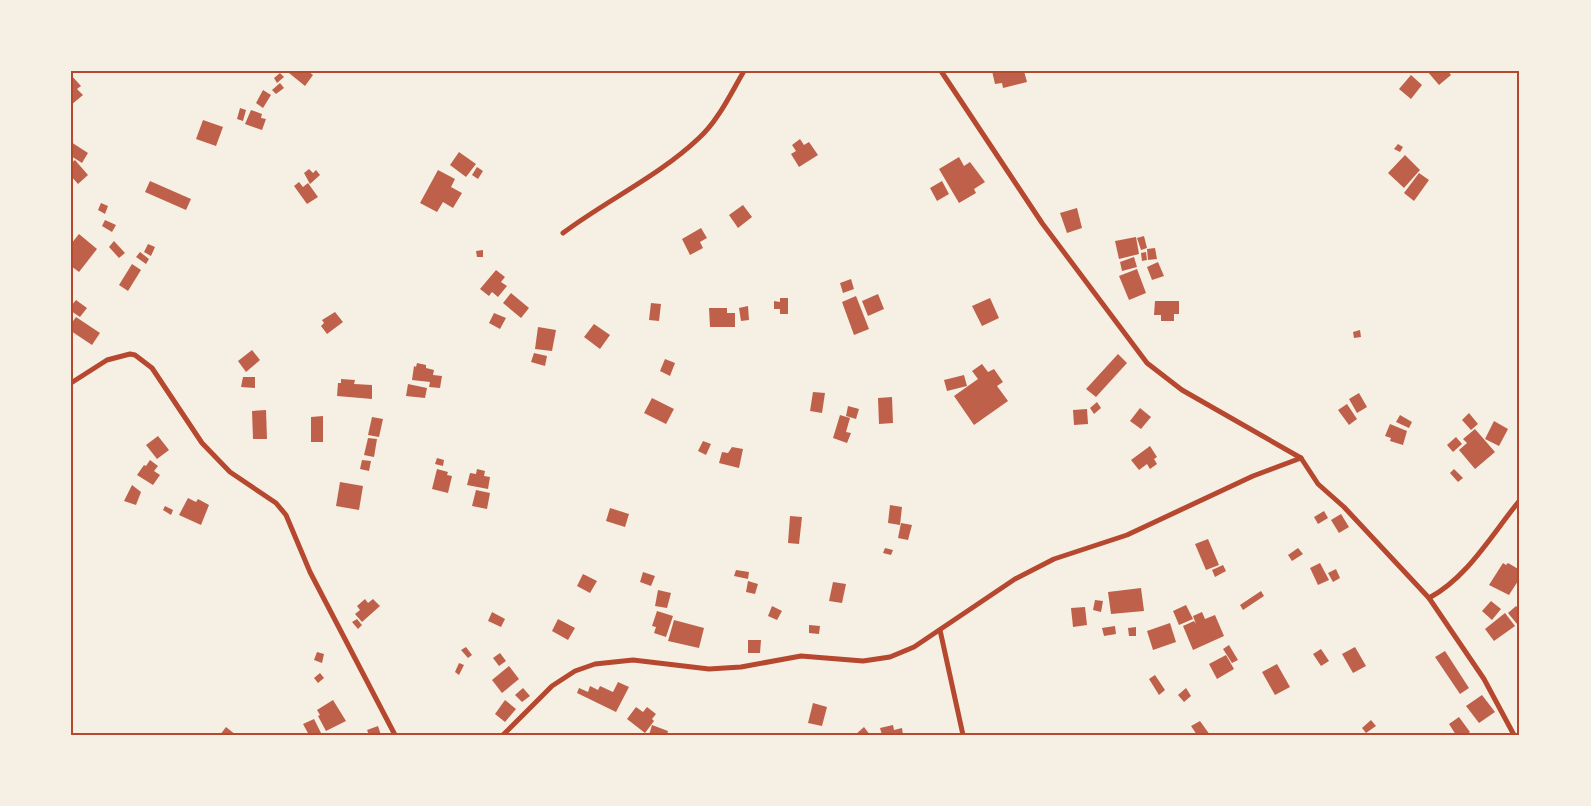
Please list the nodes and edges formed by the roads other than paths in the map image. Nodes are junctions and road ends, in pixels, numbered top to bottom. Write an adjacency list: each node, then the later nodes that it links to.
1 (744, 71): 3 (street)
2 (941, 71): 5 (street)
3 (563, 233)
4 (71, 383): 9 (street)
5 (1301, 458): 7 (street); 8 (street)
6 (1520, 500): 7 (street)
7 (1429, 598): 12 (street)
8 (940, 630): 10 (street); 11 (street)
9 (395, 735)
10 (503, 735)
11 (963, 735)
12 (1514, 735)

